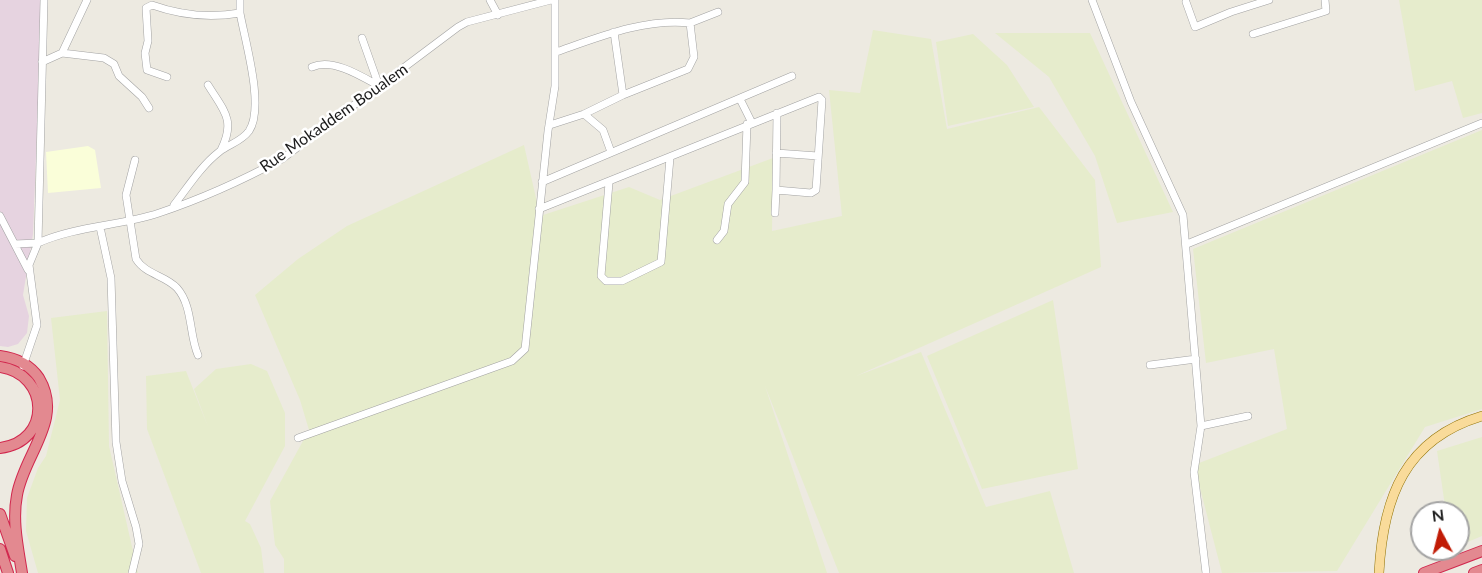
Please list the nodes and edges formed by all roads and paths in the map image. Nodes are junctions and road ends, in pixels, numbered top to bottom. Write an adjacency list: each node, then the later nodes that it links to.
1 (44, 0): 19 (street)
2 (87, 0): 18 (street)
3 (240, 0): 11 (street)
4 (490, 0): 12 (street)
5 (553, 0): 12 (street, Rue Mokaddem Boualem); 17 (street)
6 (1092, 0): 51 (street)
7 (1269, 0): 9 (street)
8 (1325, 0): 15 (street)
9 (1186, 2)
10 (718, 12): 13 (street)
11 (240, 13): 22 (street); 33 (street)
12 (498, 15): 24 (street, Rue Mokaddem Boualem)
13 (690, 23): 14 (street); 25 (street)
14 (614, 32): 17 (street); 25 (street)
15 (1253, 34)
16 (362, 38): 24 (street)
17 (556, 51): 32 (street)
18 (62, 53): 19 (street); 27 (street)
19 (42, 62): 49 (street)
20 (312, 67): 24 (street)
21 (792, 76): 26 (street)
22 (167, 77)
23 (208, 85): 33 (street)
24 (379, 86): 42 (street, Rue Mokaddem Boualem)
25 (623, 95): 29 (street)
26 (740, 99): 31 (street); 34 (street)
27 (148, 108)
28 (777, 113): 31 (street); 35 (street); 36 (street)
29 (584, 114): 32 (street); 34 (street)
30 (1482, 123): 51 (street)
31 (750, 124): 37 (street); 48 (street)
32 (550, 125): 39 (street)
33 (220, 150): 42 (street)
34 (611, 152): 39 (street)
35 (776, 153): 36 (street); 41 (street)
36 (818, 156): 41 (street)
37 (670, 158): 40 (street); 40 (street)
38 (135, 160): 46 (street)
39 (542, 182): 43 (street)
40 (609, 183): 43 (street)
41 (776, 190): 44 (street)
42 (173, 207): 46 (street, Rue Mokaddem Boualem)
43 (539, 209): 63 (street)
44 (775, 213)
45 (0, 216): 50 (street)
46 (130, 220): 47 (street, Rue Mokaddem Boualem); 54 (street)
47 (100, 227): 49 (street, Rue Mokaddem Boualem); 72 (street)
48 (717, 240)
49 (38, 243): 50 (street, Rue Mokaddem Boualem); 52 (street)
50 (15, 244): 52 (street)
51 (1187, 244): 56 (street)
52 (29, 272): 53 (street)
53 (31, 345): 55 (street); 59 (street)
54 (198, 356)
55 (5, 357): 59 (highway)
56 (1196, 359): 57 (street); 62 (street)
57 (1150, 365)
58 (0, 367): 59 (highway)
59 (22, 369): 64 (highway); 71 (highway)
60 (1248, 416): 62 (street)
61 (1482, 416): 68 (main road)
62 (1201, 426): 73 (street)
63 (298, 438)
64 (0, 448)
65 (0, 514): 71 (highway)
66 (0, 549): 70 (highway)
67 (1482, 551): 74 (highway)
68 (1379, 569)
69 (1482, 570): 75 (highway)
70 (8, 573)
71 (21, 573)
72 (132, 573)
73 (1206, 573)
74 (1424, 573)
75 (1474, 573)

